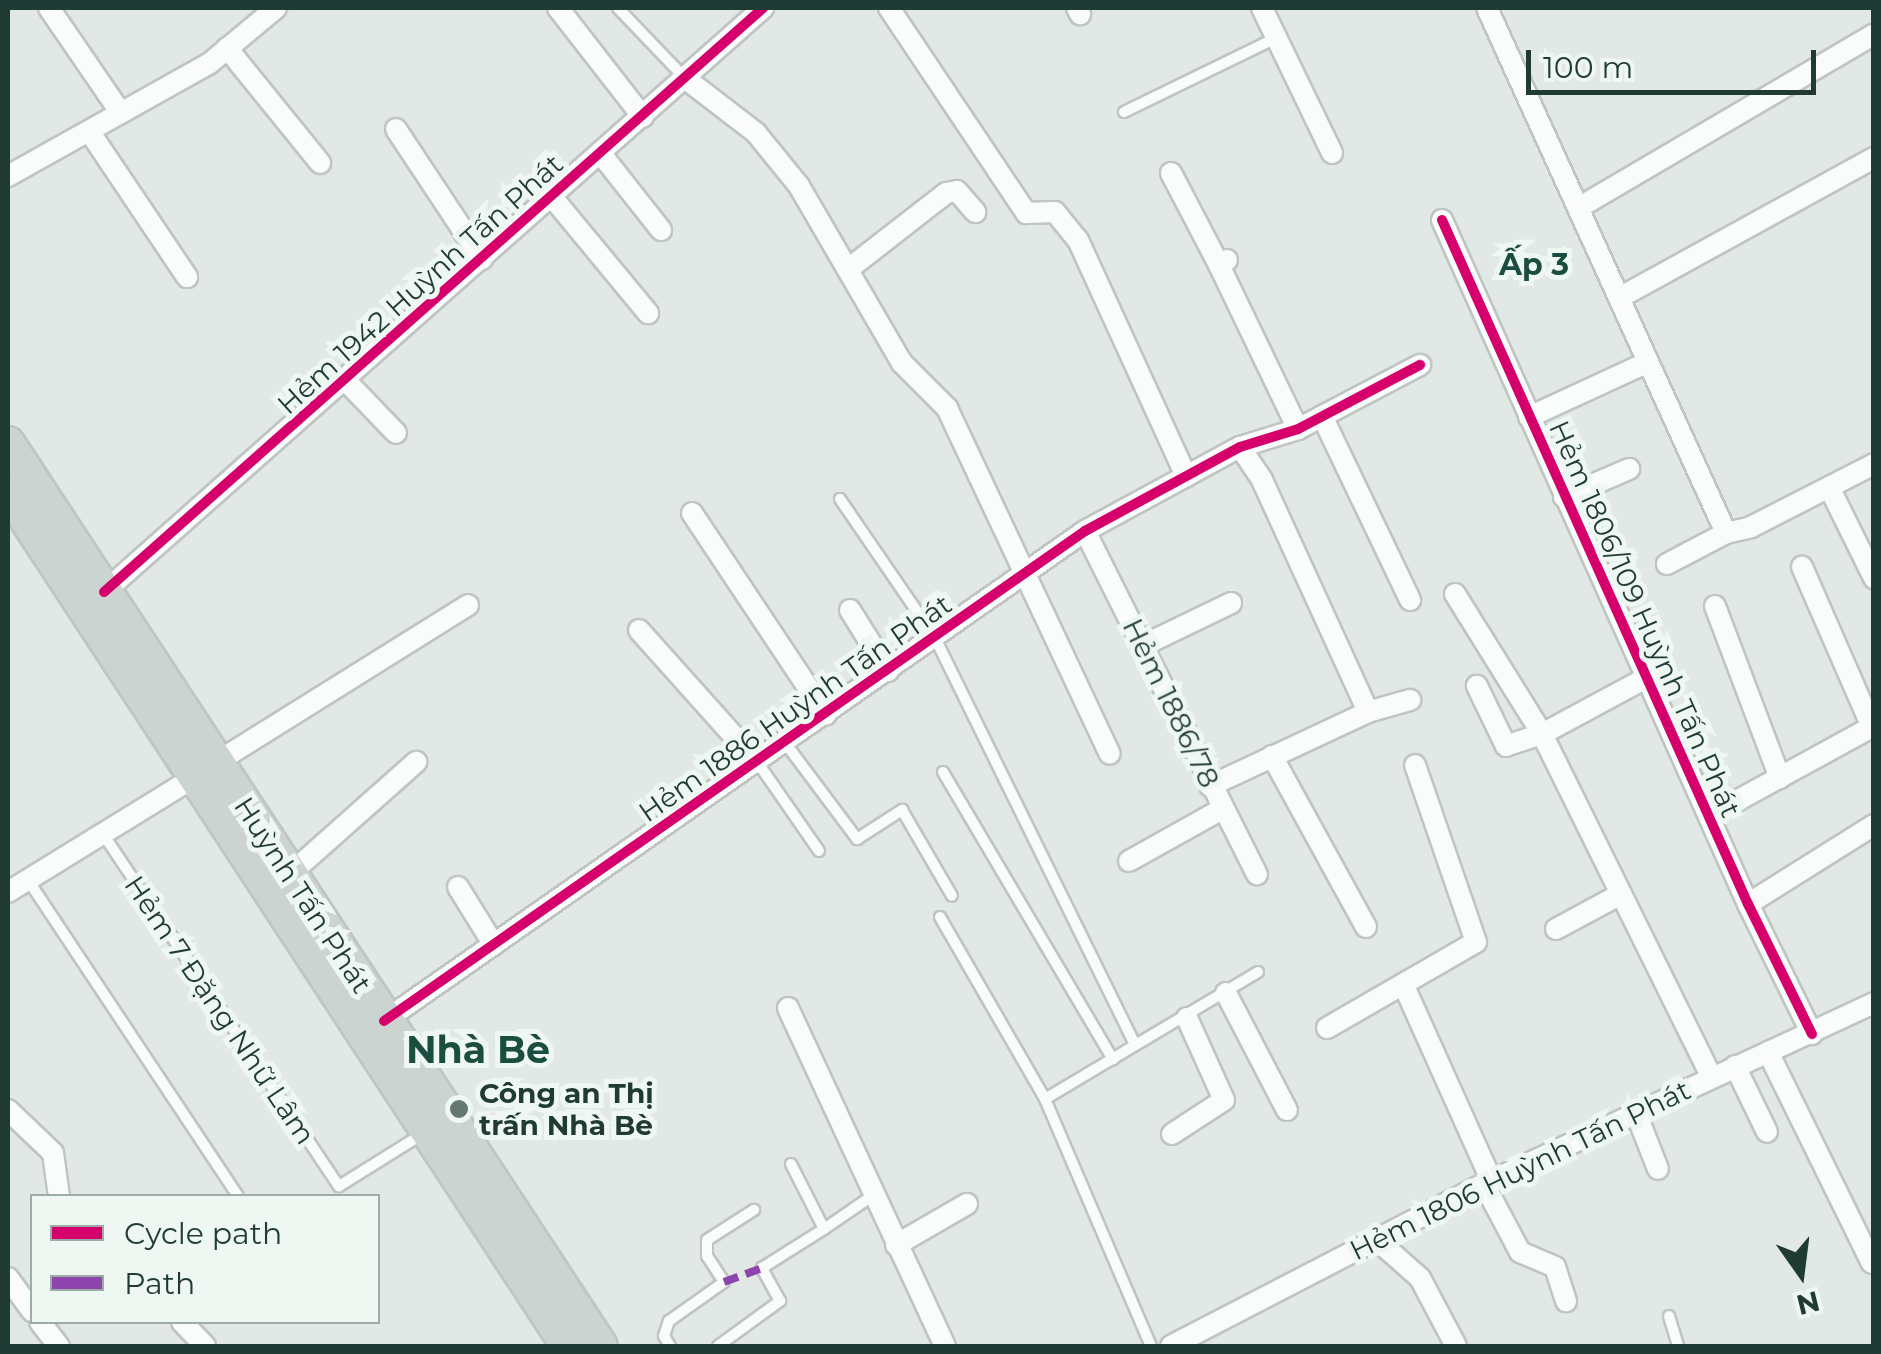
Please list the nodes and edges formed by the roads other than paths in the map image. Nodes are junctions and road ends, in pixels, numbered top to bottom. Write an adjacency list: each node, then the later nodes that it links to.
1 (49, 8): 14 (street)
2 (276, 8): 11 (street)
3 (558, 8): 15 (street)
4 (618, 8): 12 (lane)
5 (763, 8): 12 (street, Hẻm 1942 Huỳnh Tấn Phát)
6 (889, 8): 45 (street)
7 (1262, 8): 10 (street)
8 (1487, 8): 25 (street)
9 (1874, 34): 25 (street)
10 (1276, 38): 13 (lane); 18 (street)
11 (227, 48): 14 (street); 21 (street)
12 (686, 79): 15 (street, Hẻm 1942 Huỳnh Tấn Phát); 30 (street)
13 (1124, 112)
14 (121, 113): 17 (street)
15 (643, 117): 19 (street, Hẻm 1942 Huỳnh Tấn Phát)
16 (396, 130): 29 (street)
17 (89, 131): 22 (street); 31 (street)
18 (1332, 153)
19 (601, 154): 24 (street, Hẻm 1942 Huỳnh Tấn Phát); 28 (street)
20 (1874, 158): 32 (street)
21 (320, 163)
22 (9, 172)
23 (1171, 172): 39 (street)
24 (552, 197): 29 (street, Hẻm 1942 Huỳnh Tấn Phát); 33 (street)
25 (1578, 208): 32 (street)
26 (976, 212): 30 (street)
27 (1442, 220): 38 (street, Hẻm 1806/109 Huỳnh Tấn Phát)
28 (661, 230)
29 (482, 259): 36 (street, Hẻm 1942 Huỳnh Tấn Phát)
30 (851, 267): 55 (street)
31 (187, 277)
32 (1619, 298): 34 (street)
33 (648, 314)
34 (1648, 362): 38 (street); 51 (street)
35 (1420, 365): 37 (street, Hẻm 1886 Huỳnh Tấn Phát)
36 (346, 381): 40 (street); 57 (street, Hẻm 1942 Huỳnh Tấn Phát)
37 (1322, 416): 39 (street, Hẻm 1886 Huỳnh Tấn Phát); 59 (street)
38 (1529, 417): 48 (street, Hẻm 1806/109 Huỳnh Tấn Phát)
39 (1298, 428): 42 (street, Hẻm 1886 Huỳnh Tấn Phát)
40 (396, 434)
41 (8, 442): 57 (main road, Huỳnh Tấn Phát)
42 (1240, 447): 45 (street, Hẻm 1886 Huỳnh Tấn Phát); 71 (street)
43 (1874, 464): 46 (street)
44 (1629, 469): 48 (street)
45 (1186, 476): 52 (street, Hẻm 1886 Huỳnh Tấn Phát)
46 (1829, 486): 51 (street); 56 (street)
47 (8, 492): 80 (main road, Huỳnh Tấn Phát)
48 (1564, 497): 68 (street, Hẻm 1806/109 Huỳnh Tấn Phát)
49 (840, 499): 65 (lane)
50 (692, 513): 72 (street)
51 (1721, 526): 53 (street)
52 (1085, 531): 55 (street, Hẻm 1886 Huỳnh Tấn Phát); 66 (street, Hẻm 1886/78)
53 (1667, 564)
54 (1802, 567): 82 (street)
55 (1026, 574): 65 (street, Hẻm 1886 Huỳnh Tấn Phát); 75 (street)
56 (1874, 578)
57 (104, 592): 80 (main road, Huỳnh Tấn Phát)
58 (1454, 594): 73 (street)
59 (1410, 600)
60 (1231, 603): 66 (street)
61 (468, 606): 80 (street)
62 (1715, 606): 82 (street)
63 (850, 610): 67 (street)
64 (639, 630): 78 (street)
65 (934, 638): 67 (street, Hẻm 1886 Huỳnh Tấn Phát); 111 (lane)
66 (1142, 646): 83 (street, Hẻm 1886/78)
67 (888, 671): 72 (street, Hẻm 1886 Huỳnh Tấn Phát)
68 (1646, 678): 73 (street); 85 (street, Hẻm 1806/109 Huỳnh Tấn Phát)
69 (1477, 686): 73 (street)
70 (1410, 700): 71 (street)
71 (1368, 712): 76 (street)
72 (826, 715): 74 (street, Hẻm 1886 Huỳnh Tấn Phát)
73 (1542, 734): 95 (street)
74 (786, 744): 78 (street, Hẻm 1886 Huỳnh Tấn Phát); 96 (lane)
75 (1110, 754)
76 (1272, 756): 83 (street); 99 (street)
77 (416, 762): 90 (street)
78 (758, 764): 88 (lane); 101 (street, Hẻm 1886 Huỳnh Tấn Phát)
79 (1415, 765): 103 (street)
80 (205, 770): 87 (street); 90 (main road, Huỳnh Tấn Phát); 120 (main road, Huỳnh Tấn Phát)
81 (943, 772): 113 (lane)
82 (1780, 778): 85 (street)
83 (1210, 786): 84 (street, Hẻm 1886/78)
84 (1222, 810): 89 (street); 91 (street, Hẻm 1886/78)
85 (1710, 815): 97 (street, Hẻm 1806/109 Huỳnh Tấn Phát)
86 (1874, 825): 97 (street)
87 (103, 834): 92 (street); 120 (lane, Hẻm 7 Đặng Nhữ Lâm)
88 (820, 851)
89 (1129, 861)
90 (290, 874): 108 (main road, Huỳnh Tấn Phát)
91 (1257, 874)
92 (27, 880): 94 (street); 127 (lane)
93 (458, 887): 101 (street)
94 (8, 892)
95 (1621, 894): 100 (street); 115 (street)
96 (952, 896)
97 (1748, 904): 110 (street, Hẻm 1806/109 Huỳnh Tấn Phát)
98 (940, 917): 116 (lane)
99 (1366, 927)
100 (1556, 928)
101 (494, 945): 108 (street, Hẻm 1886 Huỳnh Tấn Phát)
102 (1258, 972): 104 (lane)
103 (1404, 986): 109 (street); 125 (street)
104 (1226, 994): 107 (lane); 118 (street)
105 (1874, 1003): 110 (street, Hẻm 1806 Huỳnh Tấn Phát)
106 (788, 1008): 128 (street)
107 (1186, 1018): 111 (lane); 122 (street)
108 (384, 1021): 144 (main road, Huỳnh Tấn Phát)
109 (1327, 1028)
110 (1812, 1034): 112 (street, Hẻm 1806 Huỳnh Tấn Phát)
111 (1135, 1045): 113 (lane)
112 (1768, 1052): 114 (street, Hẻm 1806 Huỳnh Tấn Phát); 134 (street)
113 (1113, 1059): 116 (lane)
114 (1735, 1066): 115 (street, Hẻm 1806 Huỳnh Tấn Phát); 121 (street)
115 (1711, 1076): 119 (street, Hẻm 1806 Huỳnh Tấn Phát)
116 (1045, 1098): 148 (lane)
117 (8, 1110): 126 (street)
118 (1286, 1110)
119 (1636, 1113): 124 (street); 125 (street, Hẻm 1806 Huỳnh Tấn Phát)
120 (426, 1132): 143 (main road, Huỳnh Tấn Phát)
121 (1767, 1132)
122 (1172, 1134)
123 (791, 1164): 131 (lane)
124 (1658, 1169)
125 (1488, 1183): 132 (street, Hẻm 1806 Huỳnh Tấn Phát); 136 (street)
126 (58, 1194)
127 (237, 1194)
128 (872, 1196): 131 (lane); 133 (street)
129 (967, 1204): 133 (street)
130 (754, 1210): 145 (lane)
131 (824, 1229): 146 (lane)
132 (1376, 1240): 149 (street, Hẻm 1806 Huỳnh Tấn Phát); 150 (street)
133 (896, 1245): 147 (street)
134 (1872, 1263)
135 (8, 1278): 137 (street)
136 (1566, 1301)
137 (30, 1308)
138 (1669, 1316): 151 (lane)
139 (42, 1324): 141 (street)
140 (184, 1324): 142 (street)
141 (59, 1346)
142 (205, 1346)
143 (568, 1346)
144 (601, 1346)
145 (670, 1346)
146 (718, 1346)
147 (945, 1346)
148 (1151, 1346)
149 (1170, 1346)
150 (1456, 1346)
151 (1678, 1346)

